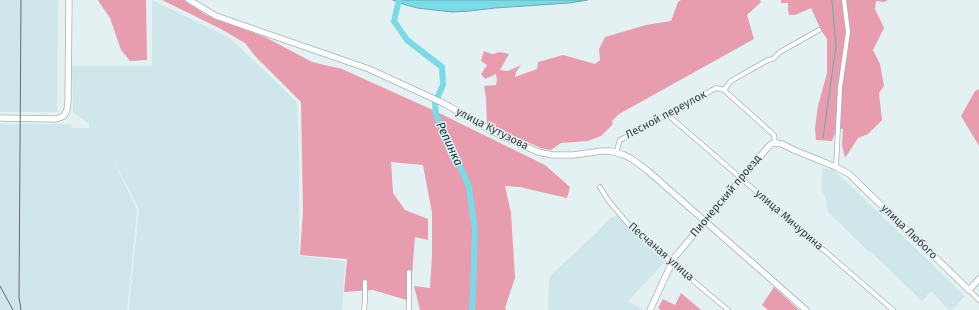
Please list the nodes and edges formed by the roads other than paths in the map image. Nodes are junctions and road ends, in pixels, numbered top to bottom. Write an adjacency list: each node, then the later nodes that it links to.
1 (69, 0): 7 (main road)
2 (189, 0): 9 (main road, улица Кутузова)
3 (844, 0): 10 (street)
4 (819, 30): 5 (street)
5 (724, 90): 6 (street, Лесной переулок); 8 (street)
6 (668, 115): 9 (street, Лесной переулок); 11 (street, улица Мичурина)
7 (0, 118)
8 (775, 143): 10 (main road); 11 (main road, Пионерский проезд)
9 (616, 152): 13 (main road, улица Кутузова)
10 (836, 168): 18 (main road, улица Любого)
11 (741, 179): 13 (main road, Пионерский проезд); 25 (street, улица Мичурина)
12 (600, 187): 14 (street, Песчаная улица)
13 (704, 221): 14 (main road, Пионерский проезд); 24 (main road, улица Кутузова)
14 (672, 263): 22 (main road, Пионерский проезд); 23 (street, Песчаная улица)
15 (409, 272): 21 (street)
16 (979, 279): 18 (main road)
17 (364, 282): 20 (street)
18 (969, 290): 19 (street, улица Любого)
19 (979, 300)
20 (364, 310)
21 (408, 310)
22 (650, 310)
23 (728, 310)
24 (806, 310)
25 (893, 310)

